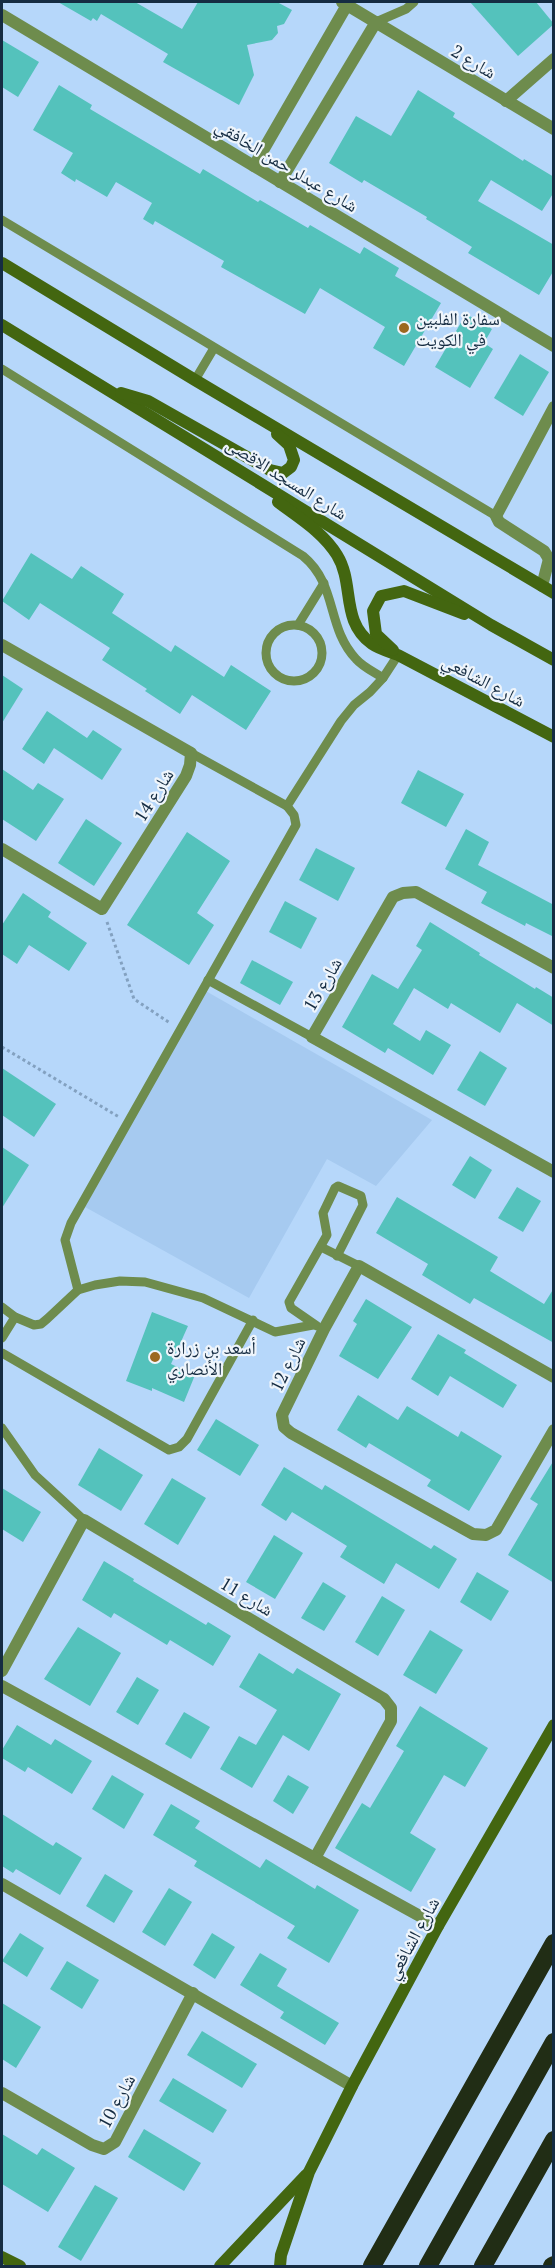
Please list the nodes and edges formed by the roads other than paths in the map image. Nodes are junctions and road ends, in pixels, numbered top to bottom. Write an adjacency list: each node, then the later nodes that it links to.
1 (414, 2): 4 (lane)
2 (344, 3): 4 (street, شارع 2); 8 (street, شارع 2)
3 (2, 15): 8 (street, شارع عبدلر حمن الخافقي)
4 (376, 22): 6 (street, شارع 2); 9 (street)
5 (554, 59): 6 (street)
6 (506, 101): 7 (street, شارع 2)
7 (554, 129)
8 (254, 166): 9 (street, شارع عبدلر حمن الخافقي)
9 (280, 182): 13 (street, شارع عبدلر حمن الخافقي)
10 (2, 220): 14 (lane)
11 (2, 263): 16 (main road, شارع المسجد الاقصى)
12 (2, 325): 17 (main road, شارع المسجد الاقصى)
13 (554, 346)
14 (214, 348): 16 (lane); 21 (lane)
15 (2, 369): 23 (lane)
16 (195, 380): 19 (main road, شارع المسجد الاقصى)
17 (103, 388): 19 (main road); 20 (main road, شارع المسجد الاقصى)
18 (554, 407): 21 (street)
19 (268, 424): 24 (main road, شارع المسجد الاقصى)
20 (220, 457): 26 (main road, شارع المسجد الاقصى); 29 (main road, شارع الشافعي)
21 (496, 516): 22 (street)
22 (551, 560): 24 (street)
23 (324, 583): 27 (lane); 31 (lane)
24 (542, 586): 25 (main road, شارع المسجد الاقصى)
25 (554, 592)
26 (491, 624): 29 (main road, شارع الشافعي); 30 (main road, شارع المسجد الاقصى)
27 (298, 625): 27 (lane)
28 (2, 645): 33 (street, شارع 14)
29 (398, 655): 31 (lane); 32 (main road, شارع الشافعي)
30 (554, 660)
31 (383, 678): 34 (lane)
32 (554, 737)
33 (191, 753): 34 (lane); 35 (street, شارع 14)
34 (286, 806): 37 (lane)
35 (2, 849)
36 (554, 968): 38 (street, شارع 13)
37 (207, 980): 38 (lane); 43 (lane)
38 (312, 1037): 39 (street, شارع 13)
39 (554, 1172)
40 (321, 1247): 41 (lane); 41 (lane); 47 (lane)
41 (337, 1256): 42 (lane)
42 (359, 1266): 47 (street, شارع 12); 50 (street)
43 (78, 1290): 45 (lane); 46 (lane)
44 (2, 1308): 45 (lane)
45 (15, 1317): 48 (lane)
46 (253, 1320): 47 (lane); 49 (lane)
47 (319, 1327): 52 (street, شارع 12)
48 (2, 1338)
49 (2, 1353)
50 (554, 1377)
51 (2, 1428): 53 (lane)
52 (554, 1430)
53 (84, 1520): 54 (street); 57 (street, شارع 11)
54 (2, 1671)
55 (2, 1686): 57 (street)
56 (554, 1725): 59 (main road, شارع الشافعي)
57 (315, 1858): 59 (street)
58 (2, 1884): 61 (street)
59 (438, 1926): 63 (main road, شارع الشافعي)
60 (554, 1943): 71 (highway)
61 (193, 1993): 63 (street); 64 (street, شارع 10)
62 (554, 2042): 72 (highway)
63 (352, 2086): 66 (main road, شارع الشافعي)
64 (2, 2093)
65 (554, 2140): 73 (highway)
66 (309, 2172): 69 (main road, شارع الشافعي); 70 (main road, شارع الشافعي)
67 (2, 2257): 68 (main road)
68 (20, 2266)
69 (220, 2266)
70 (280, 2266)
71 (372, 2266)
72 (428, 2266)
73 (483, 2266)

